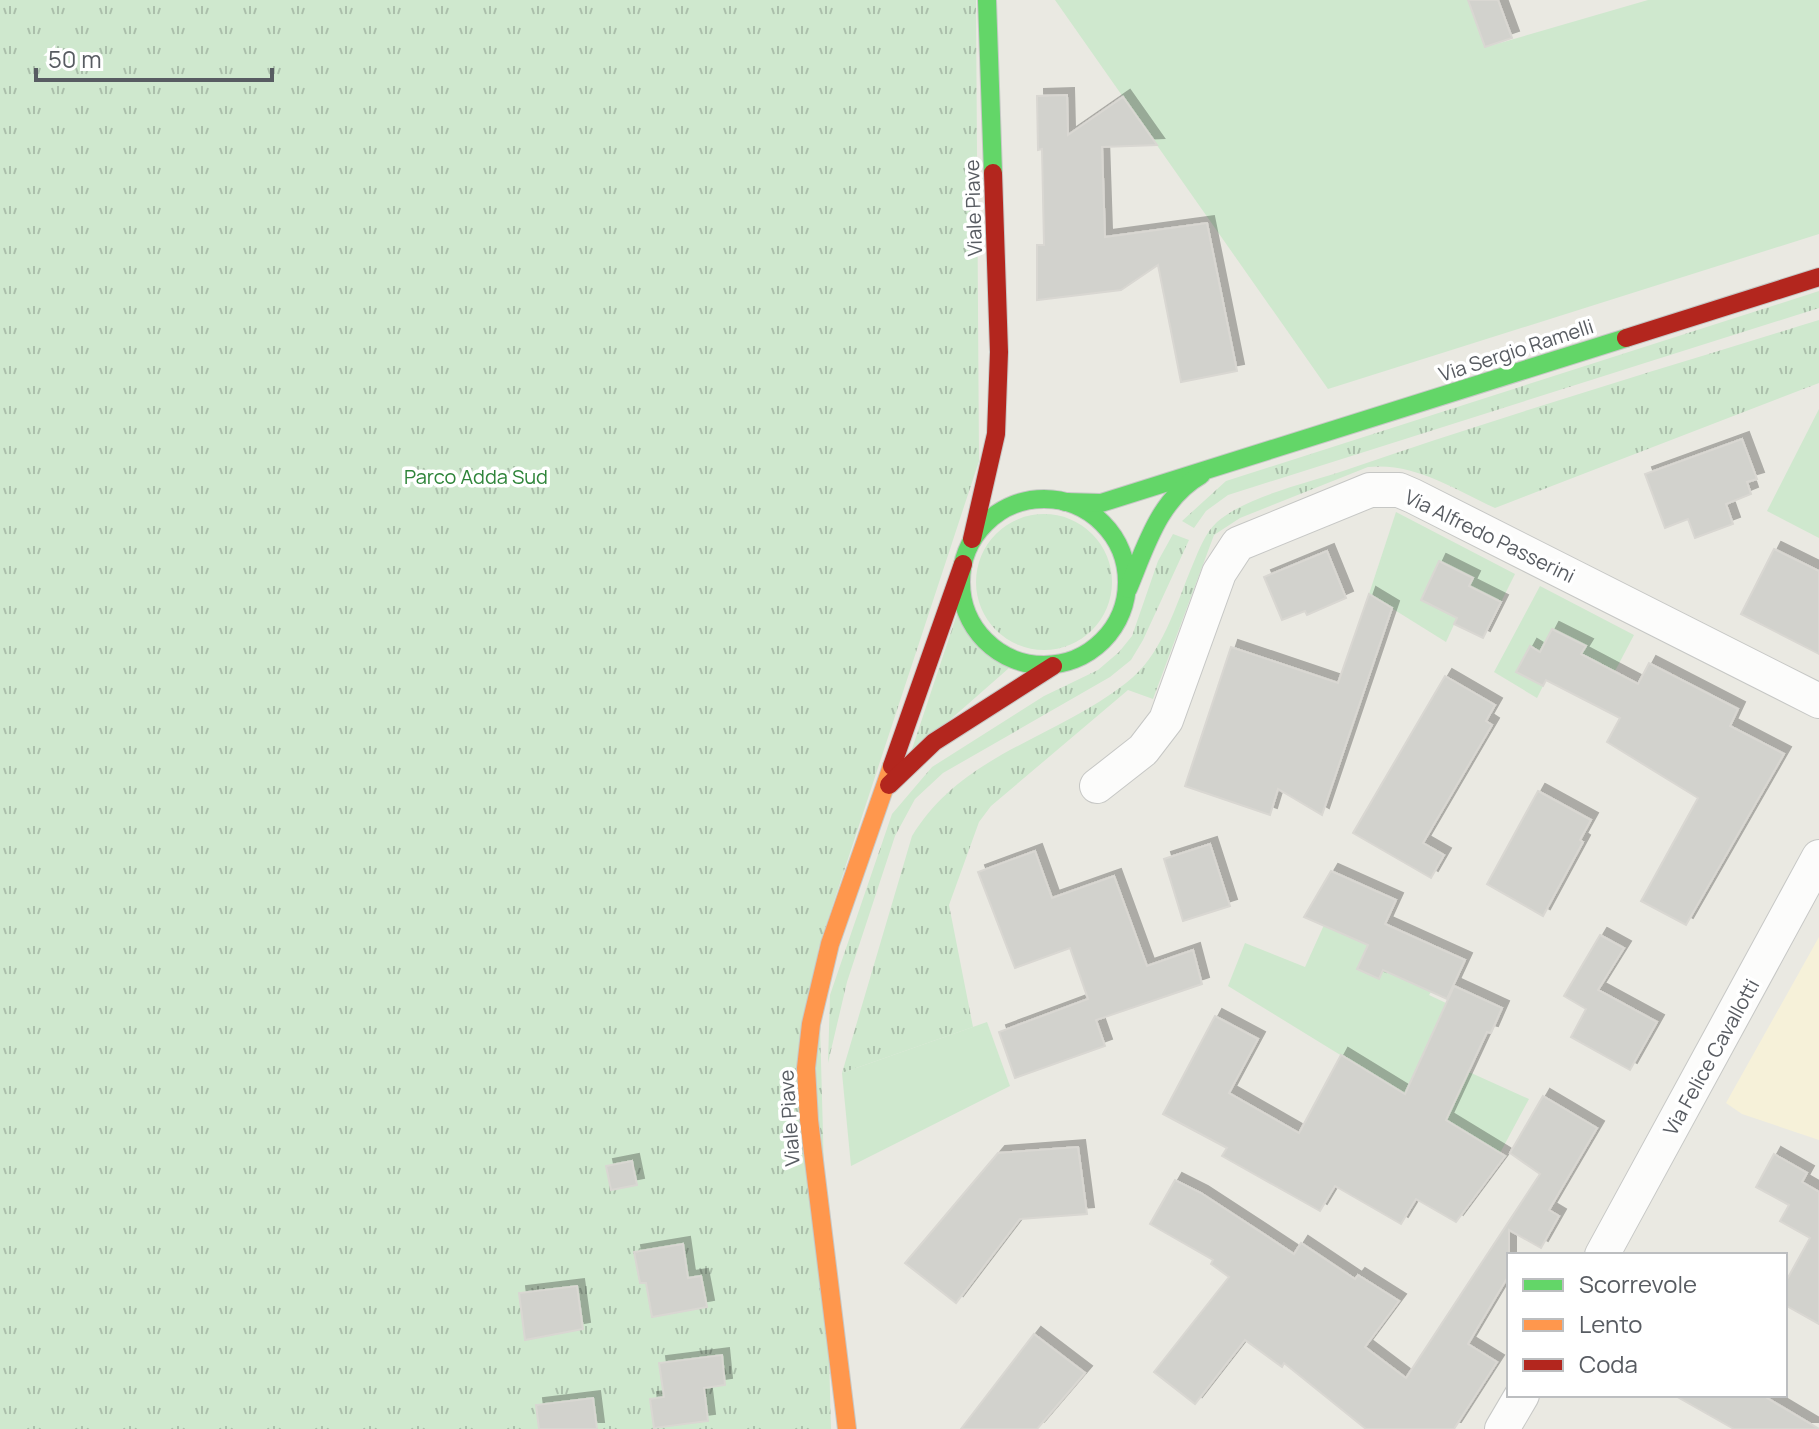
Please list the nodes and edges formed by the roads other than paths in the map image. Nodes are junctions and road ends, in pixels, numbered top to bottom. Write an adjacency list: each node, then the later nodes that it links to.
1 (987, 0): 3 (street, Viale Piave)
2 (1819, 277): 5 (street, Via Sergio Ramelli)
3 (998, 415): 4 (street, Viale Piave); 8 (street, Viale Piave)
4 (1014, 463)
5 (1225, 465): 7 (street, Via Sergio Ramelli); 10 (street, Via Sergio Ramelli)
6 (1031, 483): 7 (street)
7 (1058, 500): 8 (street, Viale Piave); 10 (street)
8 (972, 539): 9 (street, Viale Piave)
9 (963, 564): 11 (street, Viale Piave); 14 (street, Viale Piave)
10 (1128, 589): 11 (street, Viale Piave)
11 (1053, 666): 14 (street, Viale Piave)
12 (1819, 701): 13 (street, Via Alfredo Passerini)
13 (1097, 786)
14 (875, 812): 18 (street, Viale Piave)
15 (1819, 857): 16 (street, Via Felice Cavallotti)
16 (1603, 1253)
17 (1521, 1397): 19 (street)
18 (847, 1429)
19 (1502, 1429)

